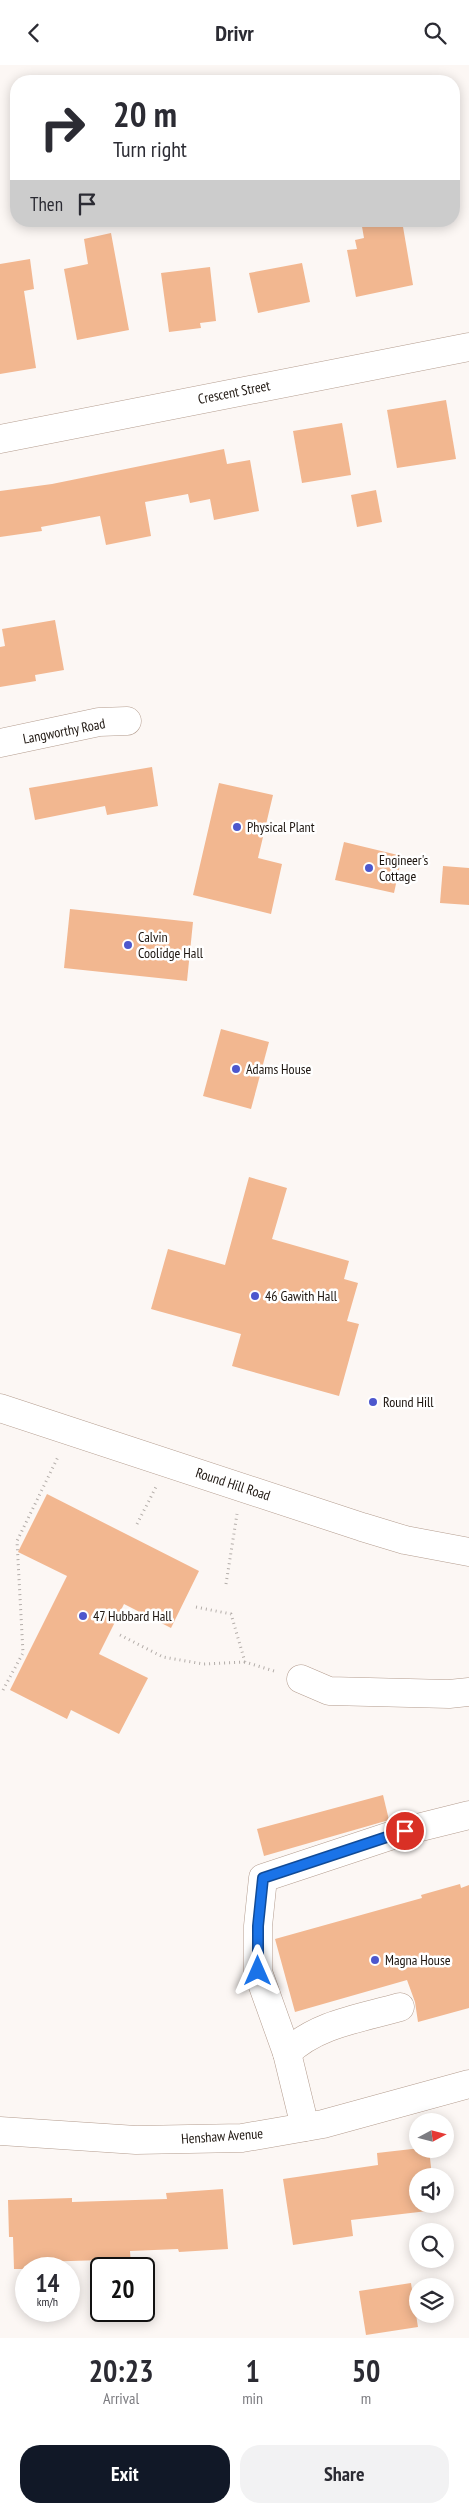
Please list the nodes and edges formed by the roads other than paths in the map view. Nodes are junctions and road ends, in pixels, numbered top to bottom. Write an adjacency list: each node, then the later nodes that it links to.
1 (469, 347): 2 (street, Crescent Street)
2 (0, 439)
3 (127, 721): 4 (street, Langworthy Road)
4 (0, 743)
5 (9, 1403): 6 (street, Round Hill Road)
6 (469, 1552)
7 (301, 1679): 8 (street)
8 (469, 1692)
9 (469, 1815): 11 (street)
10 (400, 2007): 11 (street)
11 (286, 2053): 13 (street)
12 (469, 2084): 13 (street, Henshaw Avenue)
13 (305, 2127): 14 (street, Henshaw Avenue)
14 (0, 2131)

